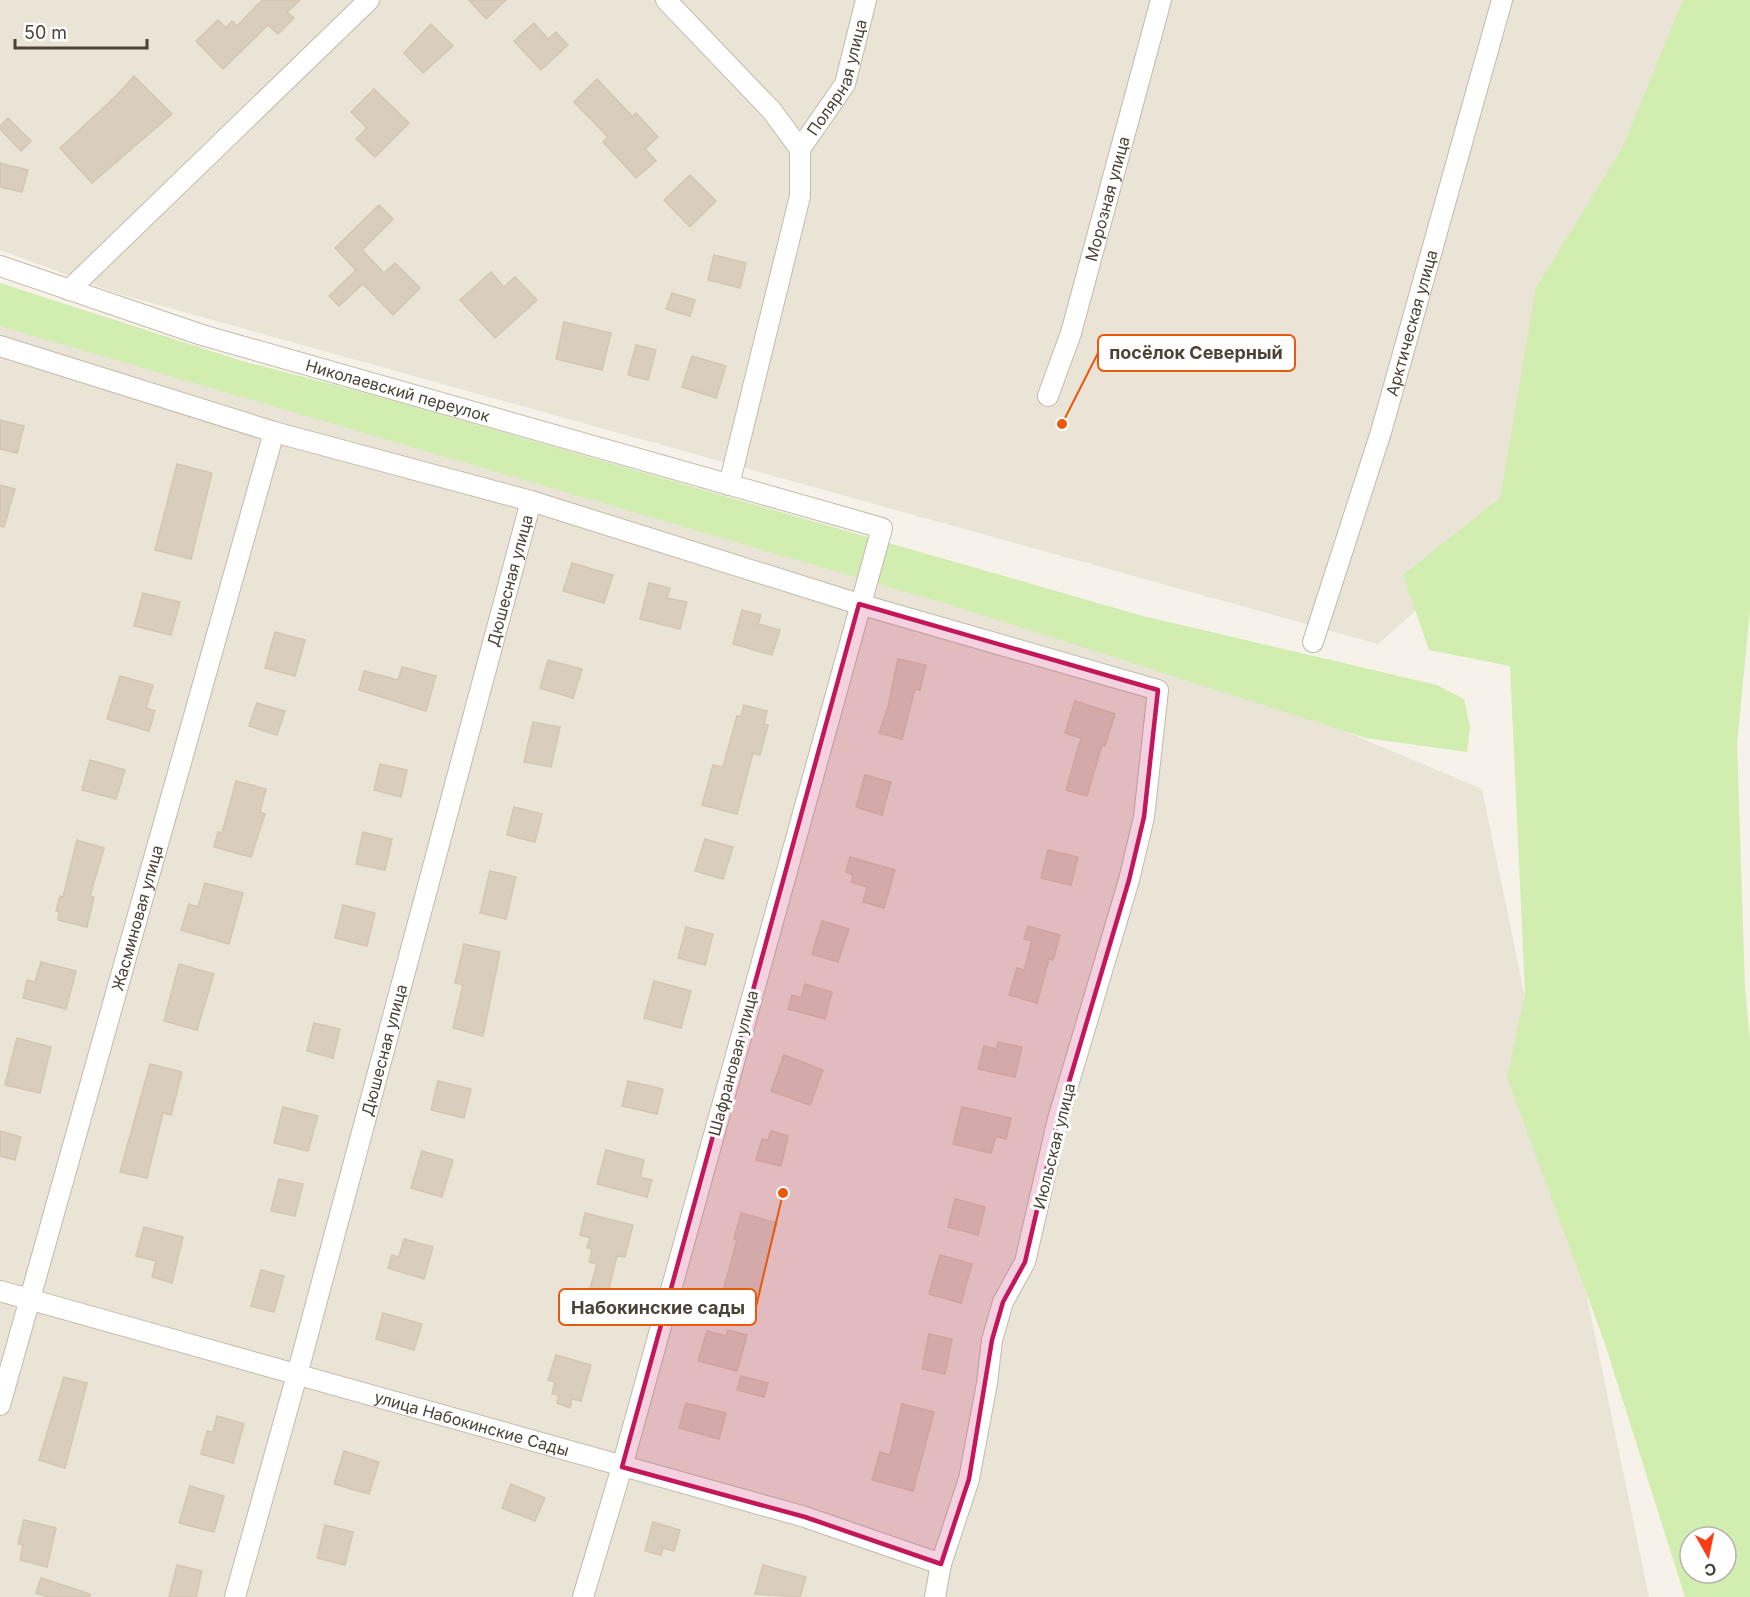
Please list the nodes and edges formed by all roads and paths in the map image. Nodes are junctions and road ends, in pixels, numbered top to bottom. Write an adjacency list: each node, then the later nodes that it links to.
1 (369, 0): 8 (street)
2 (666, 0): 6 (street)
3 (866, 0): 6 (street, Полярная улица)
4 (1161, 0): 10 (street, Морозная улица)
5 (1502, 0): 16 (street, Арктическая улица)
6 (800, 150): 12 (street)
7 (0, 266): 8 (street, Николаевский переулок)
8 (69, 290): 12 (street, Николаевский переулок)
9 (0, 346): 11 (street)
10 (1048, 396)
11 (274, 432): 13 (street); 18 (street, Жасминовая улица)
12 (729, 485): 14 (street, Николаевский переулок)
13 (531, 501): 15 (street); 19 (street, Дюшесная улица)
14 (882, 528): 15 (street, Шафрановая улица)
15 (859, 604): 21 (street, Шафрановая улица); 22 (street, Июльская улица)
16 (1313, 642)
17 (0, 1291): 18 (street, улица Набокинские Сады)
18 (30, 1300): 19 (street, улица Набокинские Сады); 20 (street, Жасминовая улица)
19 (297, 1376): 21 (street, улица Набокинские Сады); 23 (street, Дюшесная улица)
20 (0, 1405)
21 (622, 1467): 22 (street, улица Набокинские Сады); 24 (street, Шафрановая улица)
22 (941, 1564): 25 (street, Июльская улица)
23 (235, 1597)
24 (583, 1597)
25 (935, 1597)

